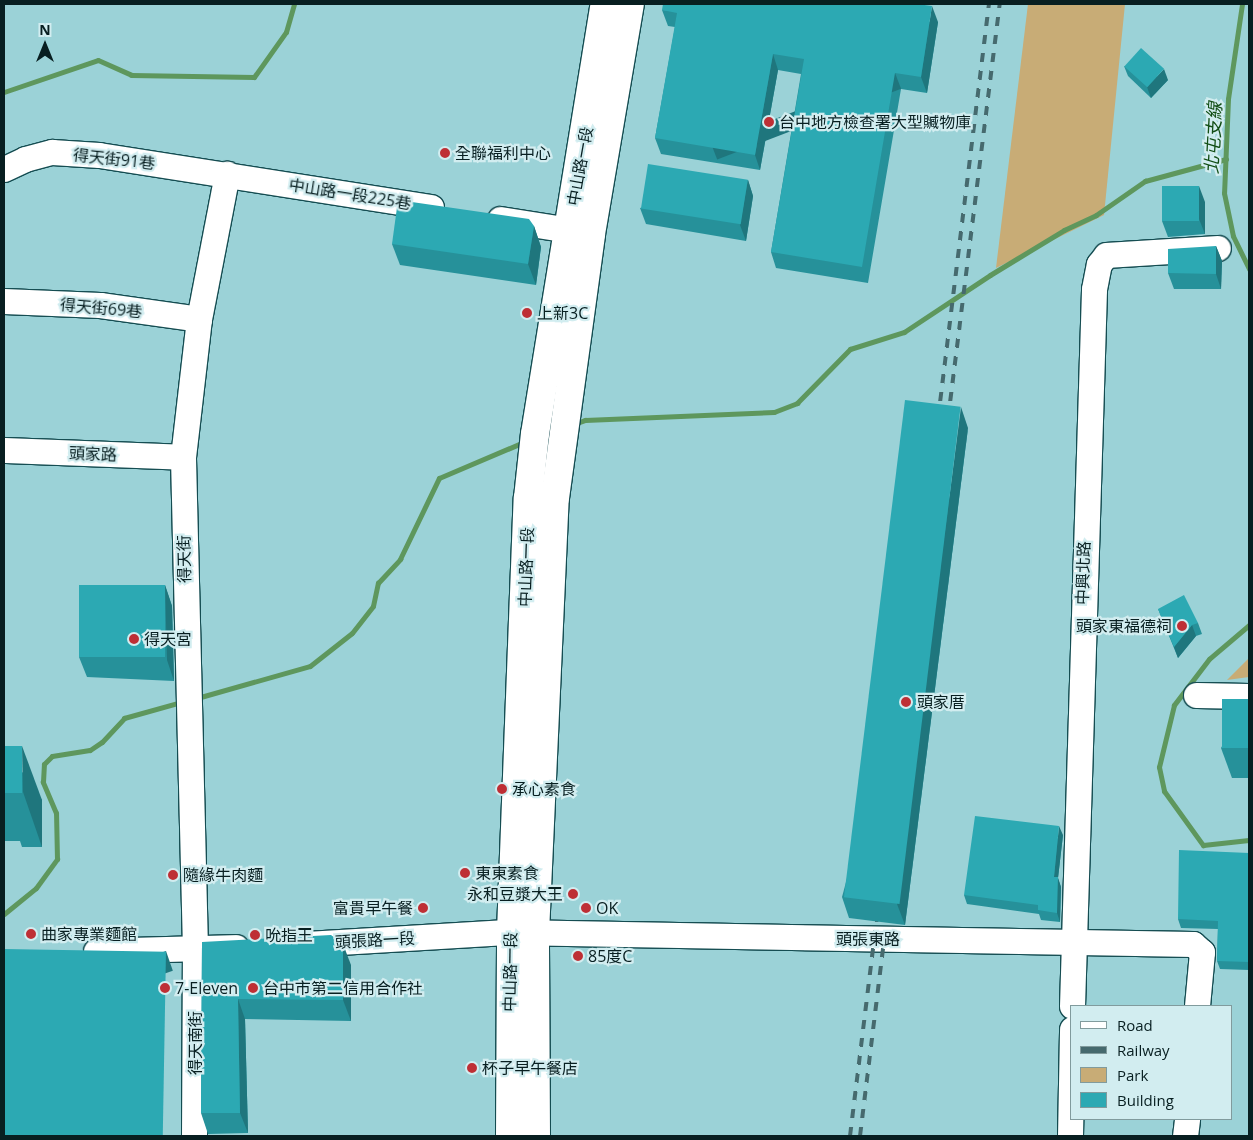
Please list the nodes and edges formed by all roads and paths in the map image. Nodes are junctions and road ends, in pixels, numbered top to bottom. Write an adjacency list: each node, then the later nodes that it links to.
1 (605, 4): 7 (main road, 中山路一段)
2 (630, 4): 7 (main road, 中山路一段)
3 (4, 169): 4 (street, 得天街91巷)
4 (227, 174): 5 (street, 中山路一段225巷); 10 (street, 得天街)
5 (452, 211)
6 (481, 216): 7 (street)
7 (580, 232): 15 (main road, 中山路一段)
8 (1218, 248): 16 (street, 中興北路)
9 (4, 301): 10 (street, 得天街69巷)
10 (199, 319): 12 (street, 得天街)
11 (4, 450): 12 (street, 頭家路)
12 (183, 457): 17 (street, 得天街)
13 (1196, 695): 14 (street)
14 (1249, 696)
15 (523, 932): 16 (street, 頭張東路); 17 (street, 頭張路一段); 24 (main road, 中山路一段); 25 (main road, 中山路一段)
16 (1074, 940): 19 (street, 中興北路); 20 (street, 頭張東路)
17 (195, 949): 18 (street, 頭張路一段); 23 (street, 得天南街)
18 (71, 951)
19 (1072, 1005)
20 (1197, 1005)
21 (1070, 1120): 26 (street)
22 (1187, 1120): 27 (street)
23 (194, 1136)
24 (510, 1136)
25 (536, 1136)
26 (1070, 1136)
27 (1185, 1136)

